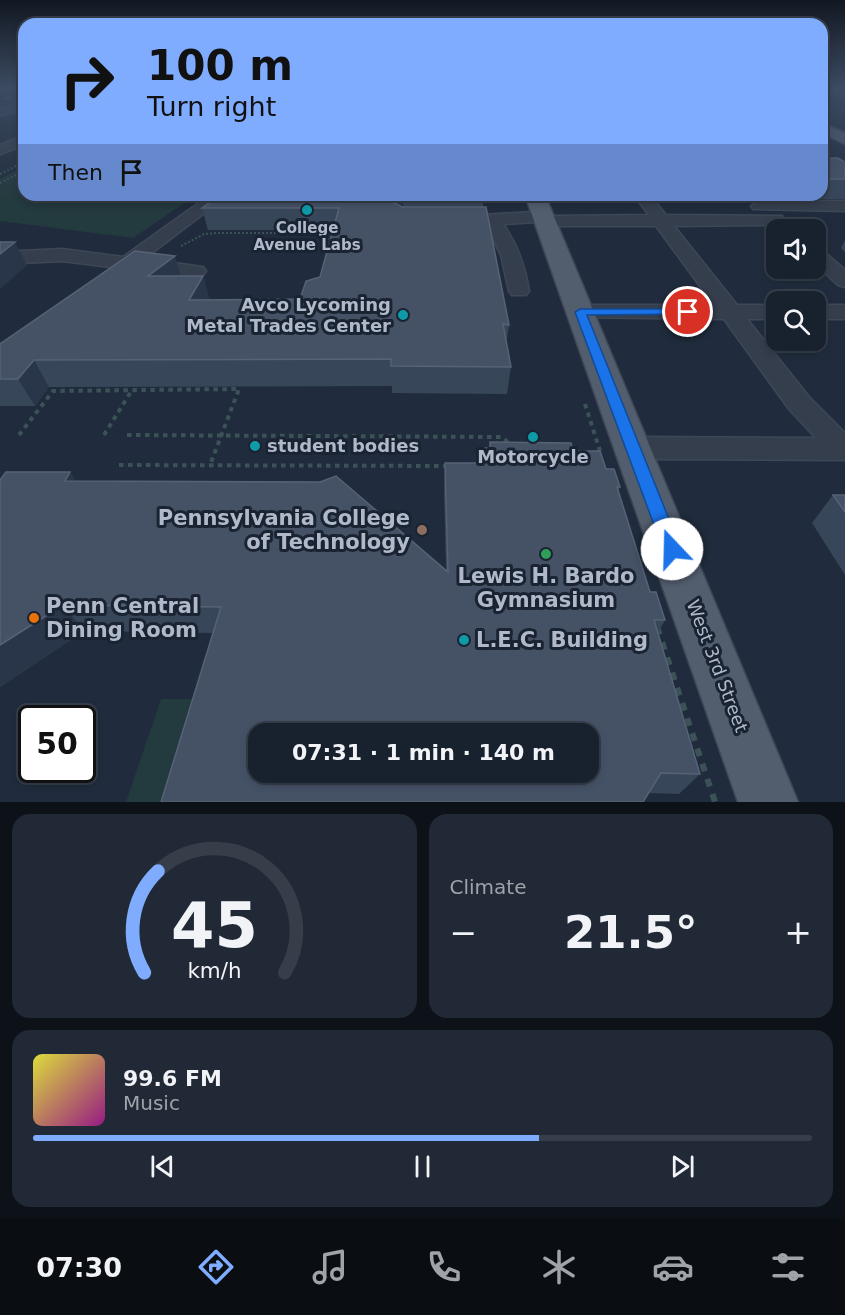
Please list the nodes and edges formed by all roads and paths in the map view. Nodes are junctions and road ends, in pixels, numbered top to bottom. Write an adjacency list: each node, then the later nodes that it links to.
1 (828, 130): 2 (main road)
2 (845, 140)
3 (18, 142): 4 (street)
4 (0, 150)
5 (15, 166): 6 (path); 7 (path)
6 (0, 173)
7 (0, 183)
8 (211, 201): 24 (street)
9 (647, 201): 15 (street)
10 (754, 201): 14 (street)
11 (768, 201): 12 (street)
12 (845, 206)
13 (541, 211): 15 (street); 17 (street); 29 (main road, West 3rd Street)
14 (774, 219)
15 (662, 221): 18 (street); 30 (street)
16 (437, 222): 17 (street)
17 (492, 222): 28 (street)
18 (766, 224)
19 (340, 233): 20 (path)
20 (329, 234): 21 (path); 22 (path)
21 (327, 245)
22 (172, 250)
23 (0, 258): 24 (street)
24 (127, 262): 26 (street)
25 (826, 264): 27 (street)
26 (196, 271)
27 (845, 281)
28 (519, 291)
29 (580, 312): 30 (street); 43 (main road, West 3rd Street)
30 (729, 312): 31 (street); 41 (street)
31 (766, 312)
32 (826, 312): 33 (street)
33 (845, 312)
34 (132, 390): 36 (path); 37 (path); 39 (path)
35 (583, 398): 43 (path)
36 (19, 435)
37 (104, 435)
38 (127, 435): 39 (path)
39 (221, 436): 40 (path); 45 (path)
40 (514, 446)
41 (844, 449): 43 (street)
42 (589, 452): 43 (path)
43 (611, 453): 49 (main road, West 3rd Street)
44 (119, 465): 45 (path)
45 (210, 465): 46 (path)
46 (459, 466)
47 (657, 624): 48 (path)
48 (715, 802)
49 (768, 802)

